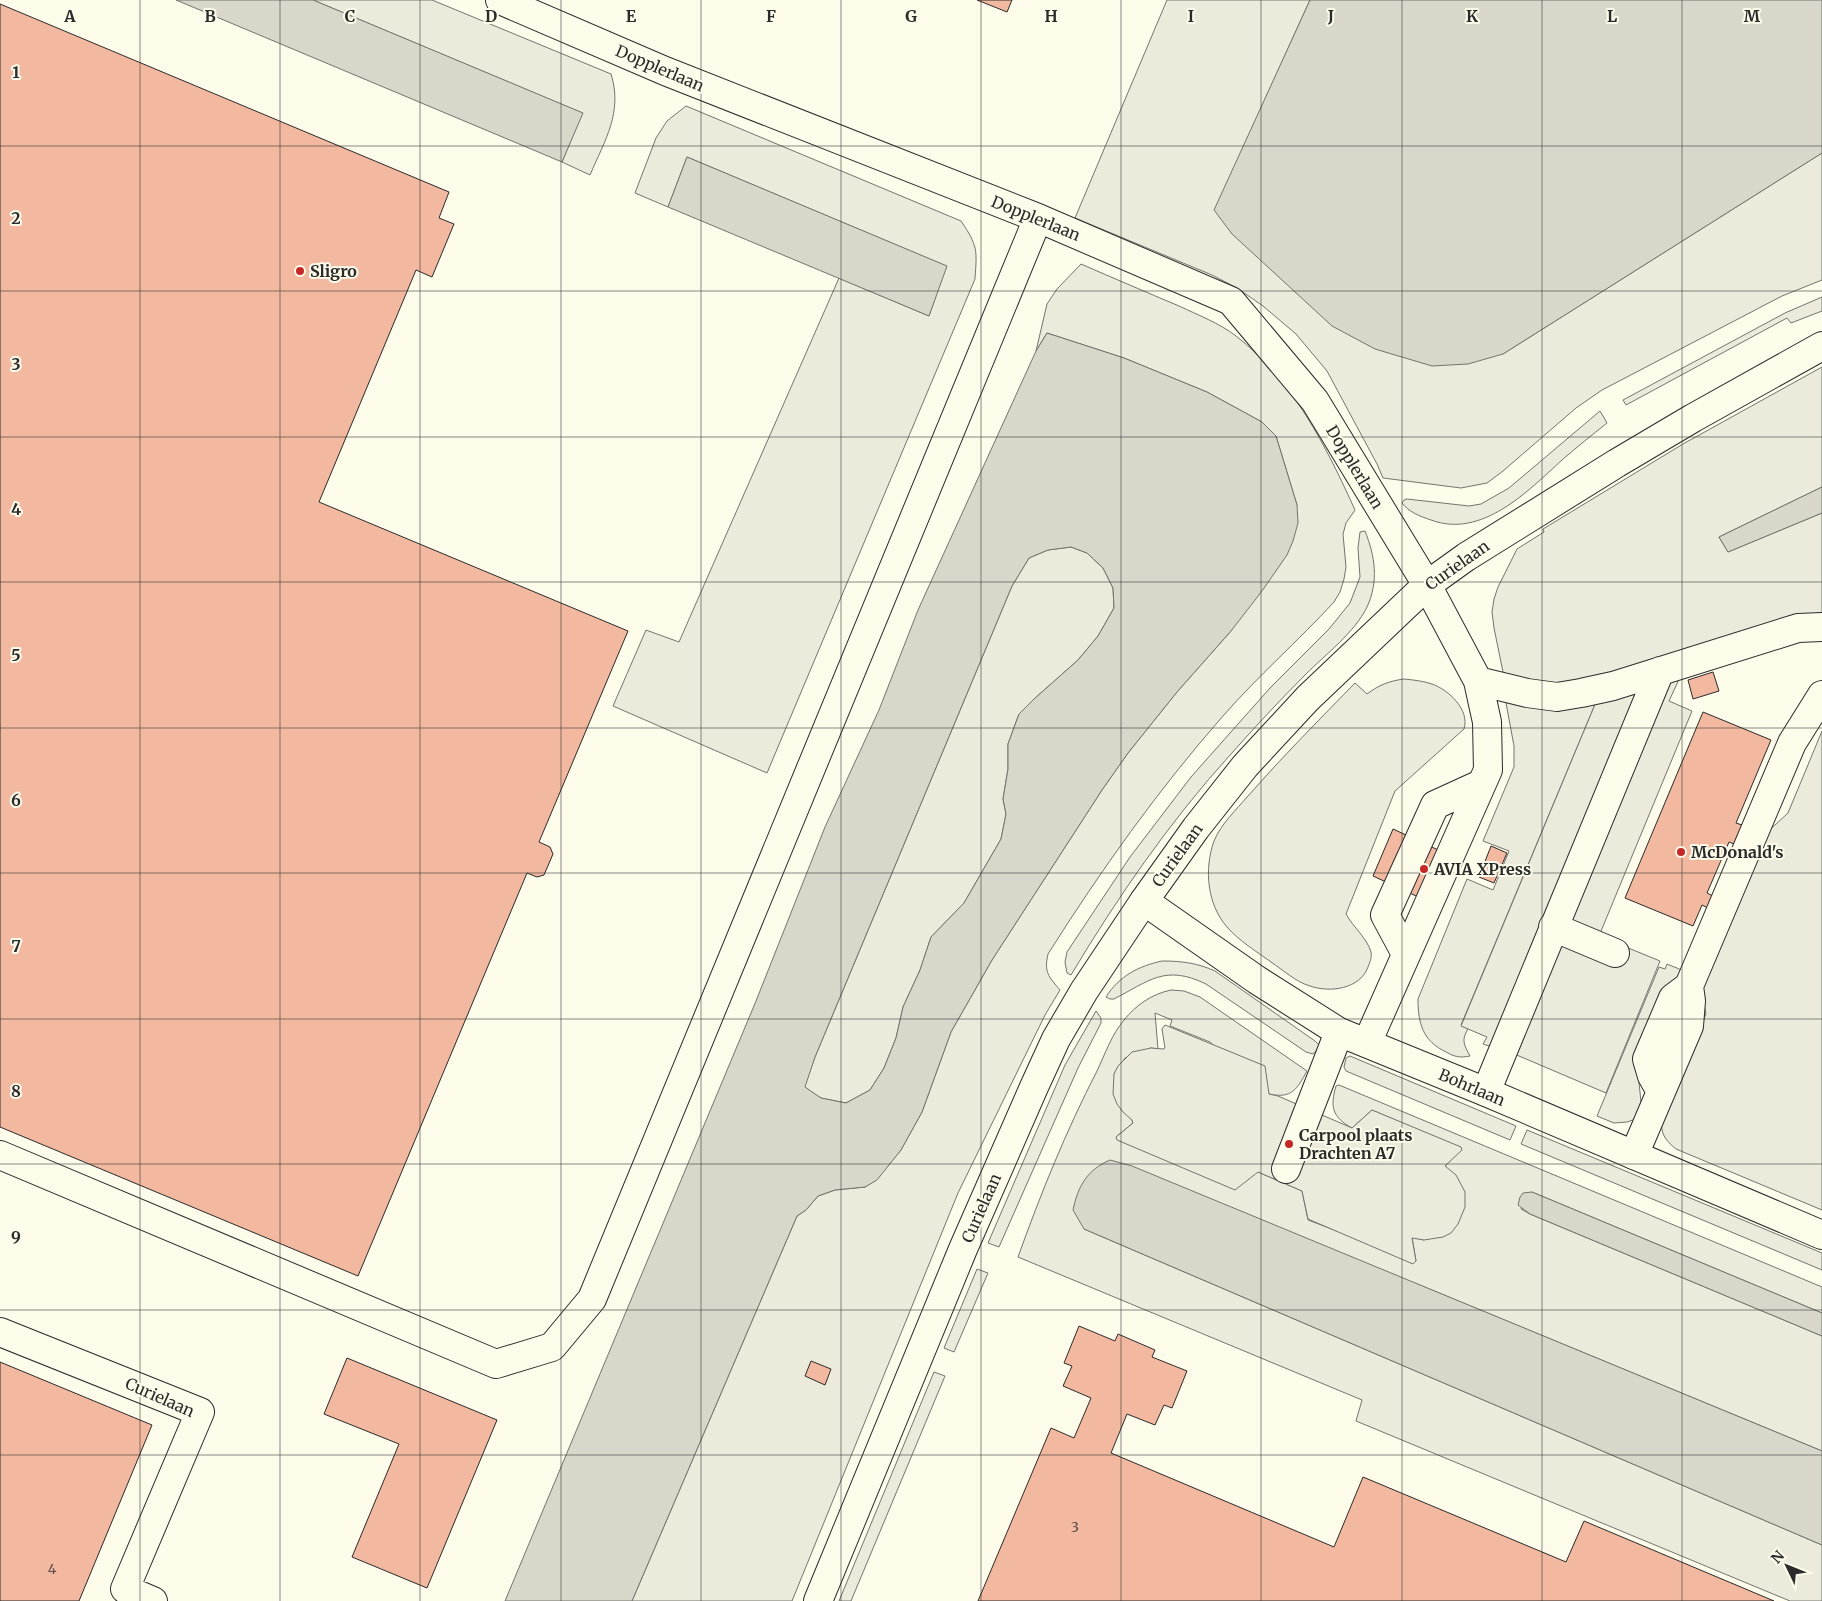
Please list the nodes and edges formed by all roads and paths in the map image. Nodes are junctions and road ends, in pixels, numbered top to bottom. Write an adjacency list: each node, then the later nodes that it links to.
1 (514, 3): 2 (street, Dopplerlaan)
2 (1038, 218): 4 (street, Dopplerlaan); 15 (street)
3 (1821, 347): 4 (street, Curielaan)
4 (1427, 585): 7 (street, Dopplerlaan); 9 (street, Curielaan)
5 (1822, 627): 6 (street)
6 (1660, 671): 7 (street); 10 (street)
7 (1478, 682): 13 (street, Dopplerlaan)
8 (1822, 695): 16 (street)
9 (1144, 900): 12 (street, Bohrlaan); 21 (street, Curielaan)
10 (1553, 927): 11 (street); 14 (street)
11 (1615, 953)
12 (1339, 1032): 13 (street, Bohrlaan); 17 (street)
13 (1367, 1043): 14 (street, Bohrlaan)
14 (1486, 1092): 16 (street, Bohrlaan)
15 (0, 1155)
16 (1634, 1155): 18 (street, Bohrlaan)
17 (1286, 1168)
18 (1822, 1235)
19 (0, 1332): 20 (street, Curielaan)
20 (153, 1601)
21 (818, 1601)

